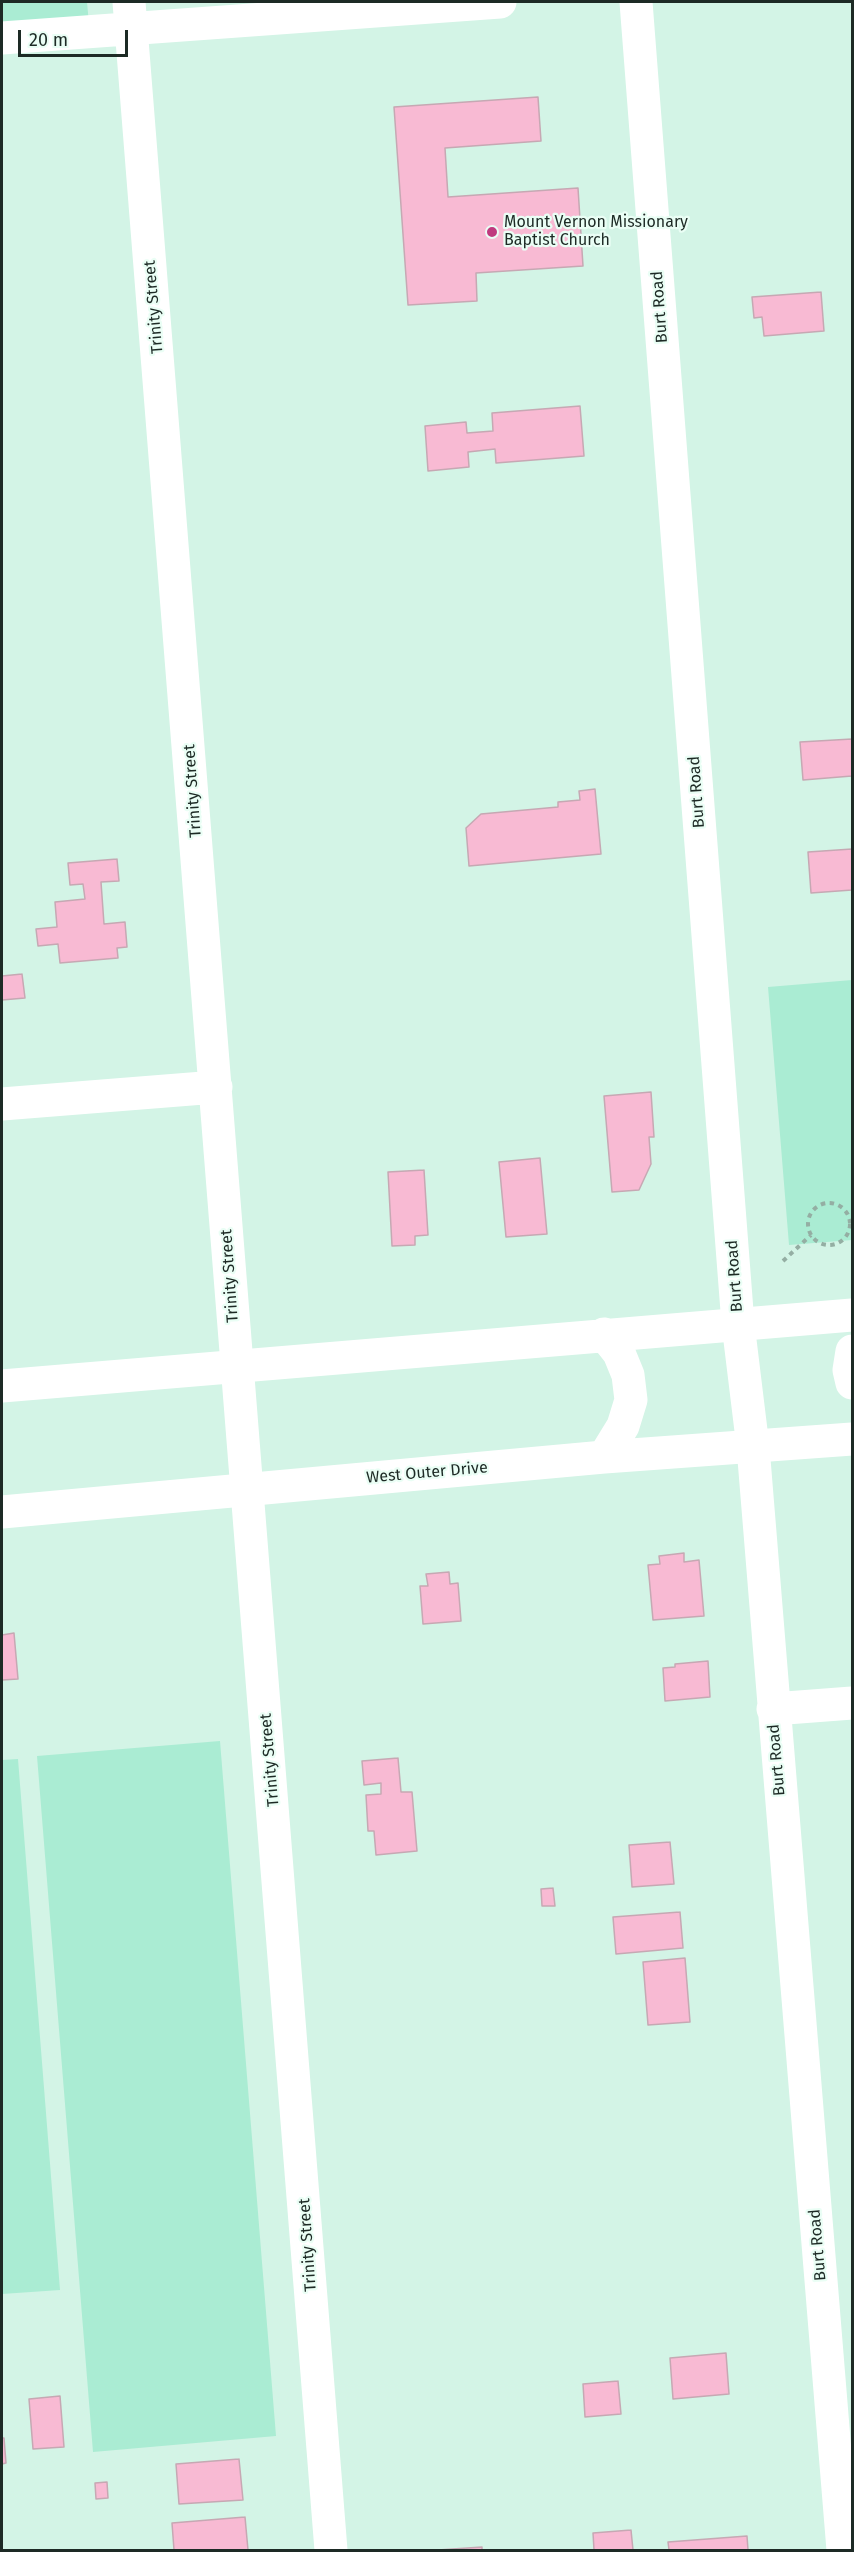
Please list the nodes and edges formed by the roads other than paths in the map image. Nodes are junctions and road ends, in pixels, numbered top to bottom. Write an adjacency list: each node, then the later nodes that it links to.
1 (500, 2): 3 (street)
2 (636, 2): 8 (street, Burt Road)
3 (130, 14): 4 (street); 5 (street, Trinity Street)
4 (2, 38)
5 (216, 1086): 6 (street); 11 (street, Trinity Street)
6 (2, 1104)
7 (852, 1315): 8 (street)
8 (738, 1324): 9 (street); 15 (street, Burt Road)
9 (604, 1334): 11 (street); 16 (street)
10 (852, 1351): 12 (street)
11 (237, 1365): 13 (street); 17 (street, Trinity Street)
12 (852, 1383)
13 (2, 1386)
14 (852, 1439): 15 (street, West Outer Drive)
15 (753, 1447): 16 (street, West Outer Drive); 20 (street, Burt Road)
16 (604, 1456): 17 (street, West Outer Drive)
17 (248, 1490): 18 (street, West Outer Drive); 21 (street, Trinity Street)
18 (2, 1512)
19 (852, 1703): 20 (street)
20 (773, 1708): 22 (street, Burt Road)
21 (332, 2550)
22 (843, 2550)

